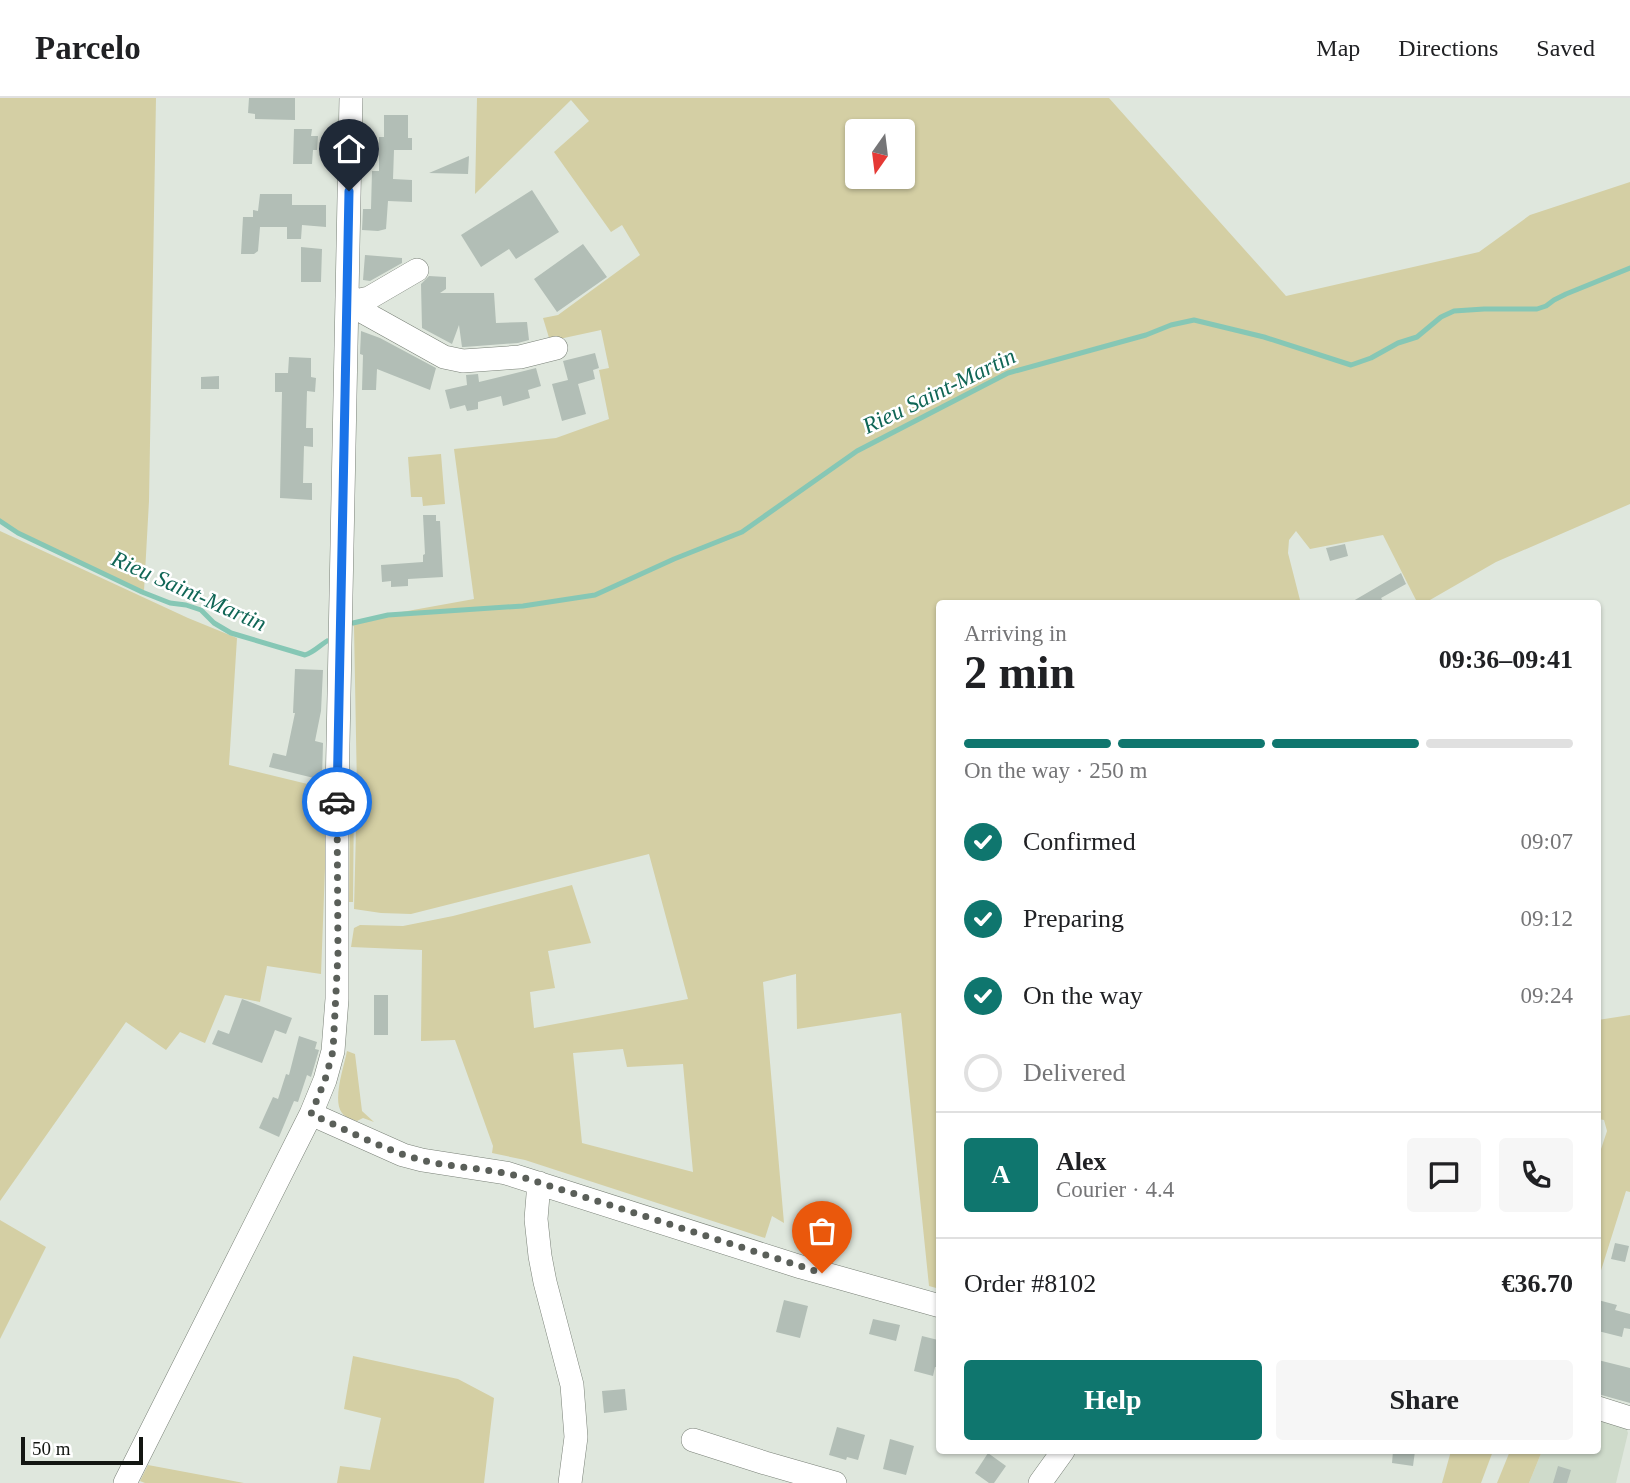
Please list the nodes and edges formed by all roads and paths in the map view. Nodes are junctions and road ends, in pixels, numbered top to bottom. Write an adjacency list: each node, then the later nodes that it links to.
1 (351, 98): 3 (street)
2 (417, 270): 3 (street)
3 (347, 303): 4 (street); 5 (street)
4 (556, 348)
5 (311, 1114): 6 (street); 13 (street)
6 (539, 1182): 7 (street); 14 (street)
7 (936, 1305)
8 (1601, 1409): 9 (street)
9 (1630, 1418)
10 (693, 1440): 12 (street)
11 (1061, 1454): 16 (street)
12 (762, 1473): 15 (street)
13 (125, 1483)
14 (570, 1483)
15 (835, 1483)
16 (1040, 1483)

